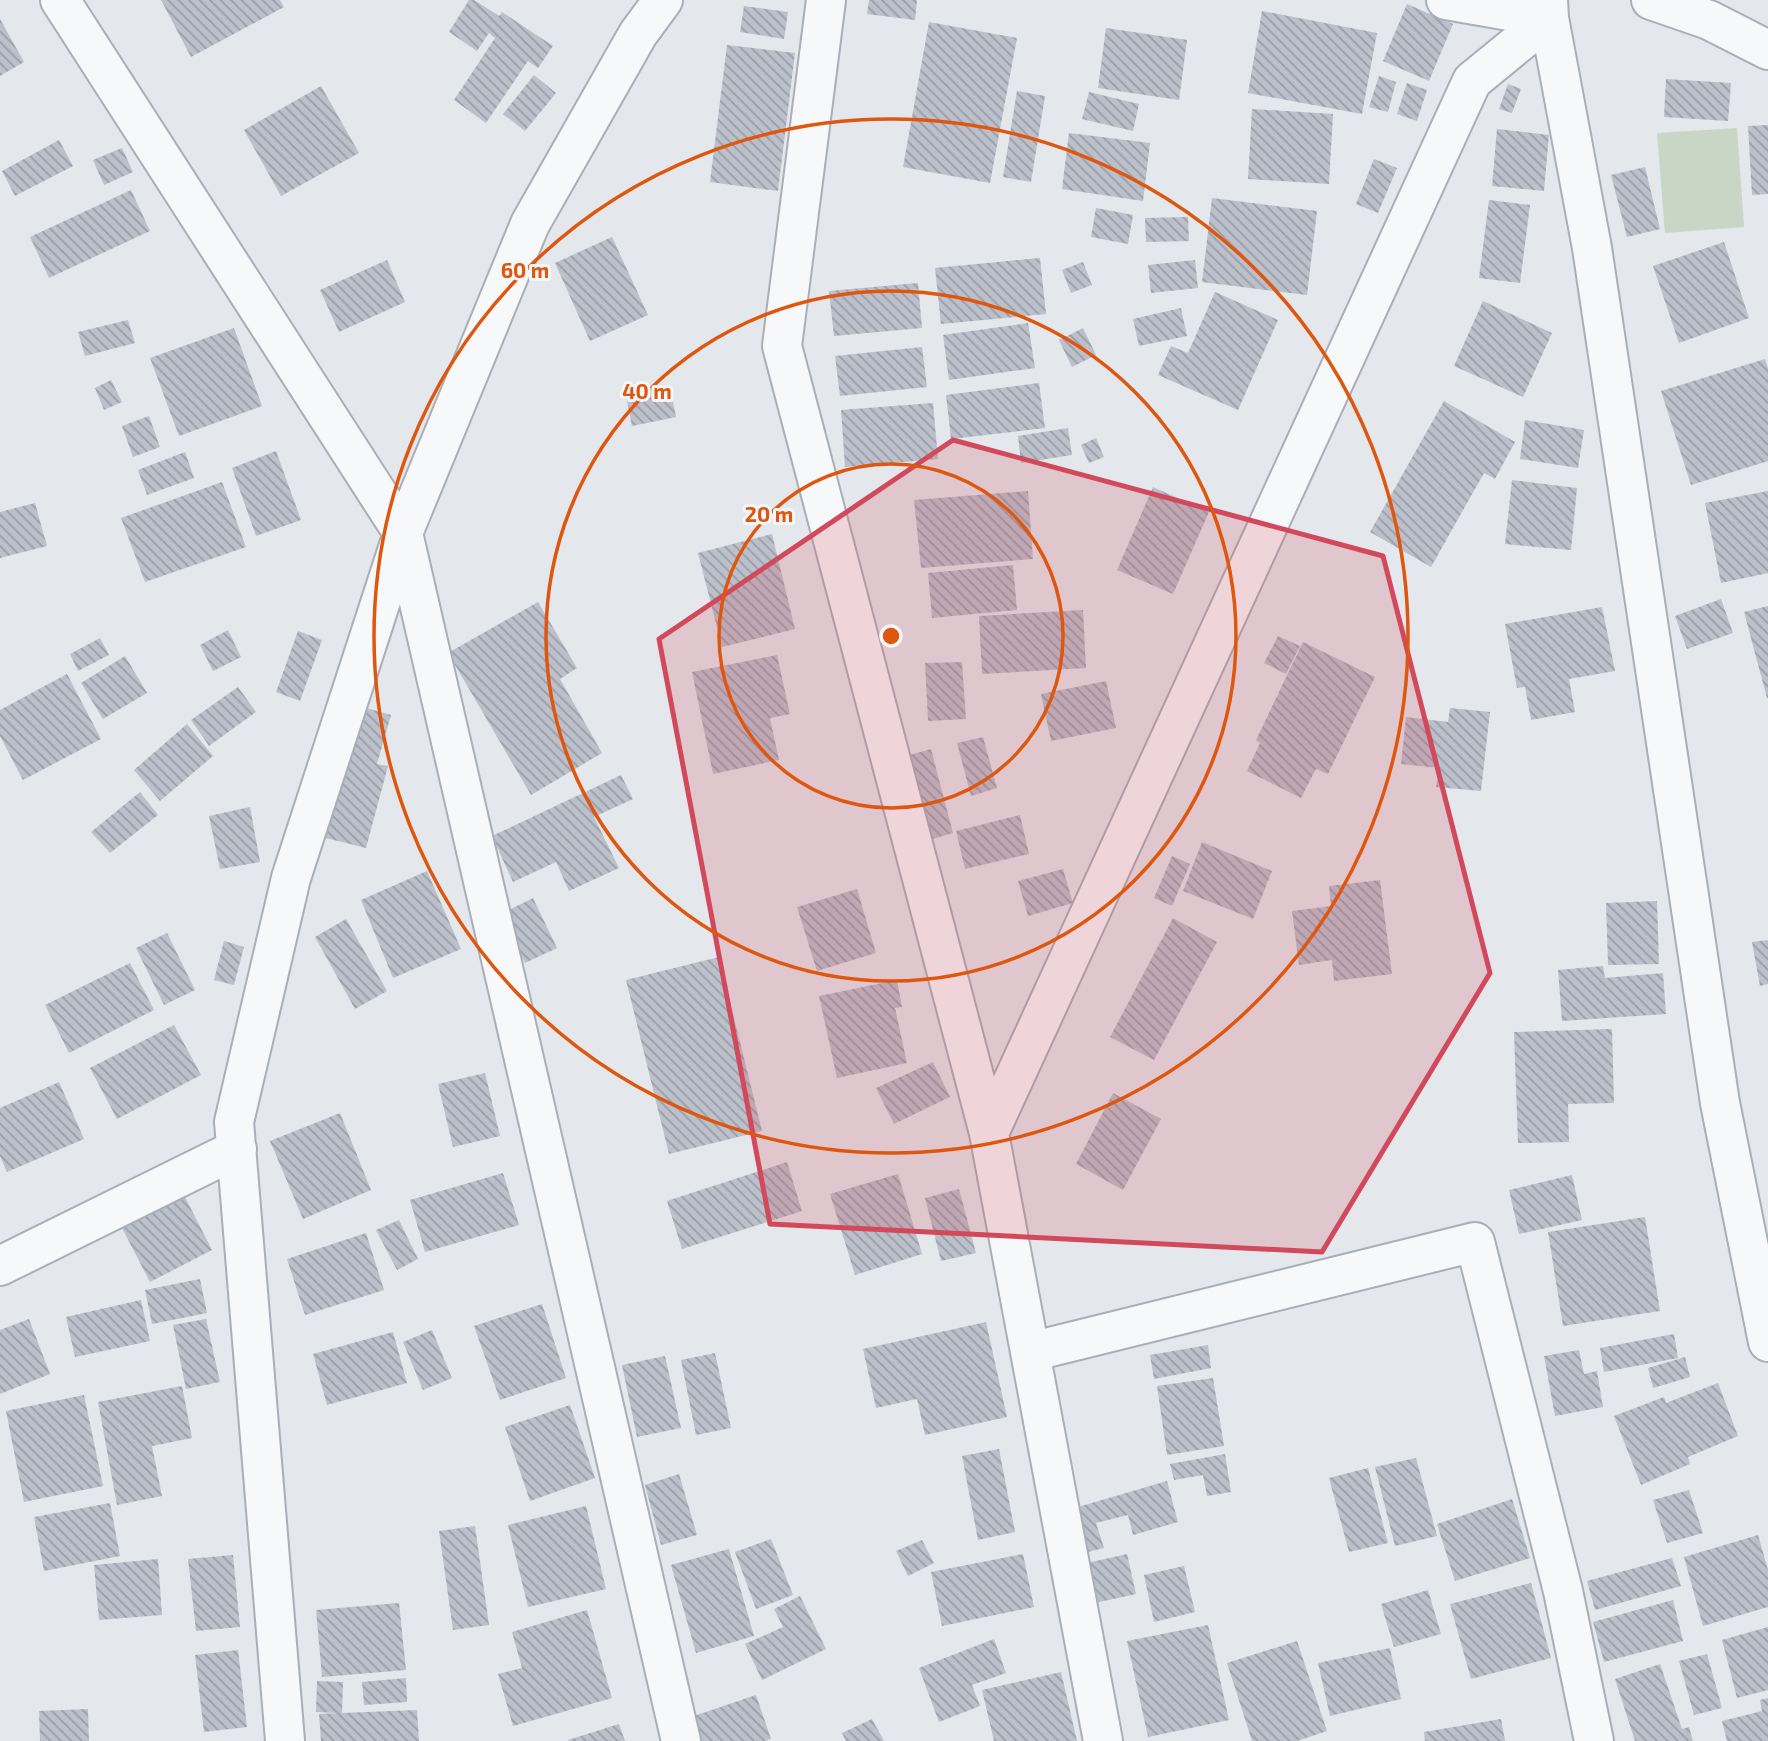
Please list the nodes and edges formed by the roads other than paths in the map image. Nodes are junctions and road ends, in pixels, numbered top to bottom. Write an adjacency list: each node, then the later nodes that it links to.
1 (60, 0): 8 (street)
2 (663, 0): 8 (street)
3 (826, 0): 9 (street)
4 (1446, 0): 6 (street)
5 (1651, 0): 7 (street)
6 (1548, 9): 9 (street); 12 (street)
7 (1768, 50)
8 (403, 533): 10 (street); 15 (street)
9 (989, 1133): 13 (street)
10 (237, 1149): 11 (street); 14 (street)
11 (0, 1266)
12 (1768, 1342)
13 (1030, 1352): 16 (street); 17 (street)
14 (285, 1741)
15 (681, 1741)
16 (1103, 1741)
17 (1594, 1741)

